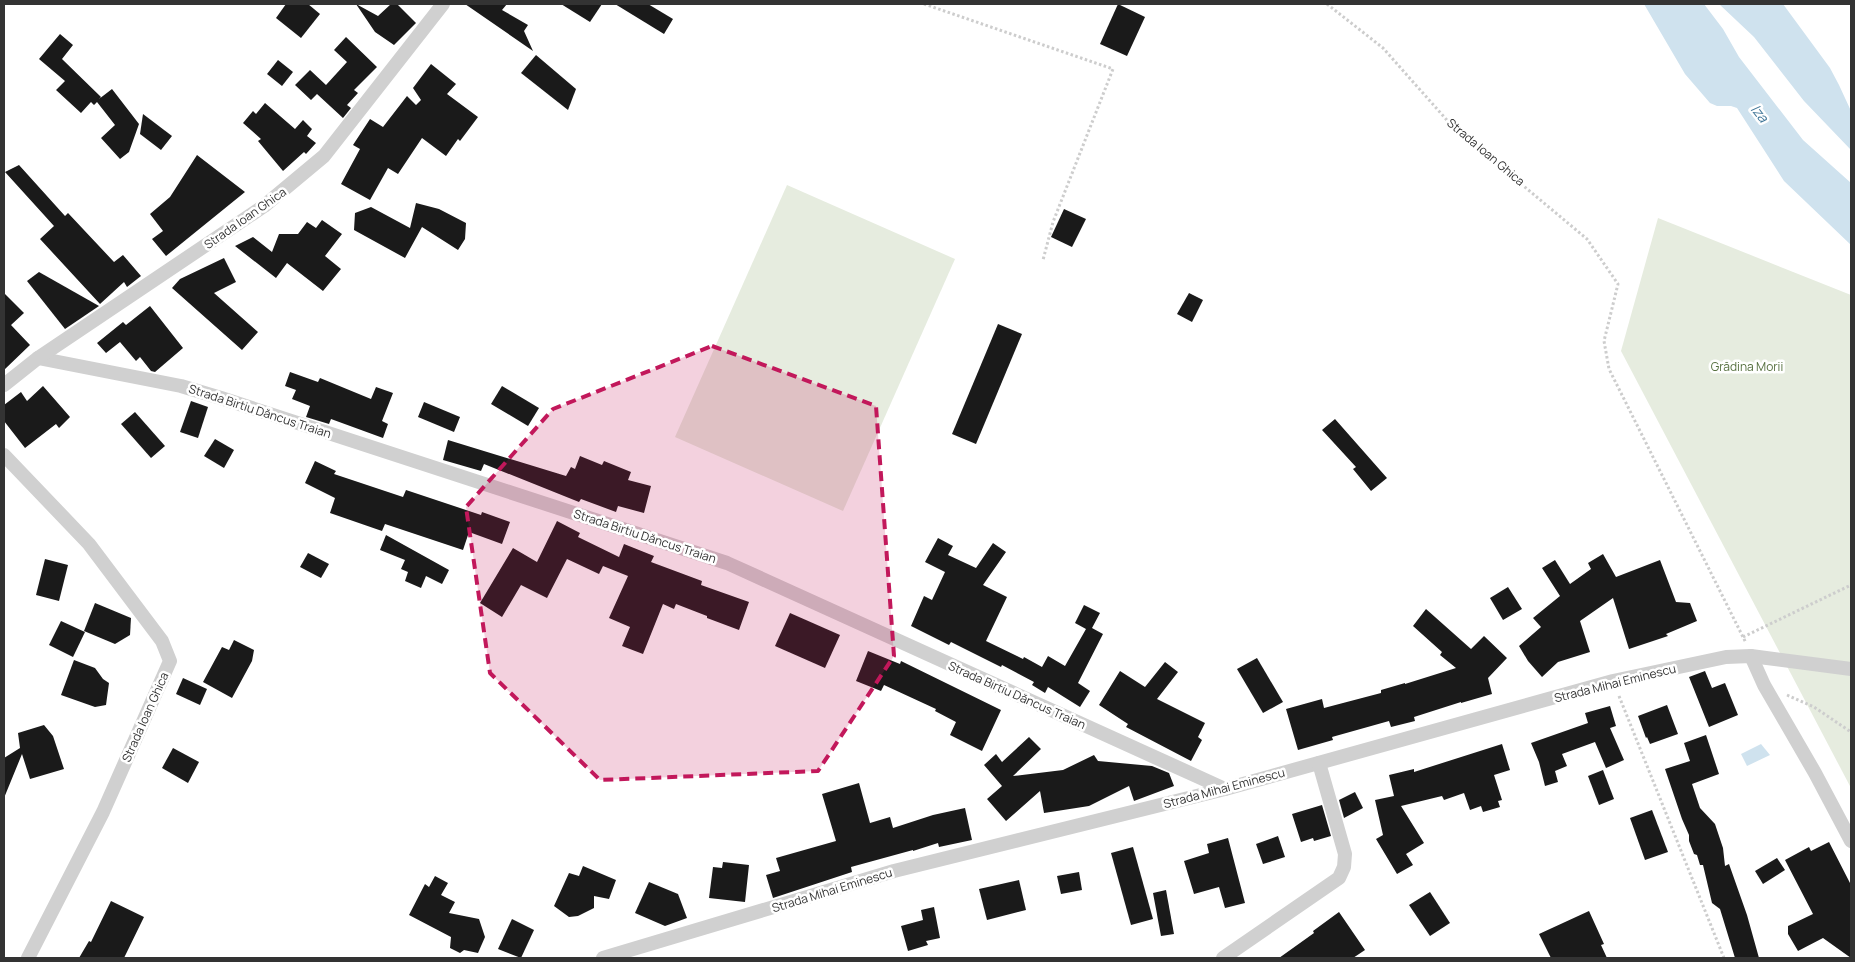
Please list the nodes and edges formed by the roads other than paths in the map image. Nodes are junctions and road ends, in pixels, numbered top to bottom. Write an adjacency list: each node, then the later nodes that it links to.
1 (443, 4): 2 (street, Strada Ioan Ghica)
2 (38, 358): 3 (street, Strada Ioan Ghica); 8 (street, Strada Birtiu Dăncus Traian)
3 (4, 385)
4 (4, 455): 10 (street, Strada Ioan Ghica)
5 (1751, 656): 6 (street, Strada Mihai Eminescu); 7 (street, Strada Mihai Eminescu); 9 (street)
6 (1851, 669)
7 (1319, 763): 8 (street, Strada Mihai Eminescu); 12 (street)
8 (1225, 789): 11 (street, Strada Mihai Eminescu)
9 (1851, 841)
10 (28, 958)
11 (603, 958)
12 (1223, 958)

